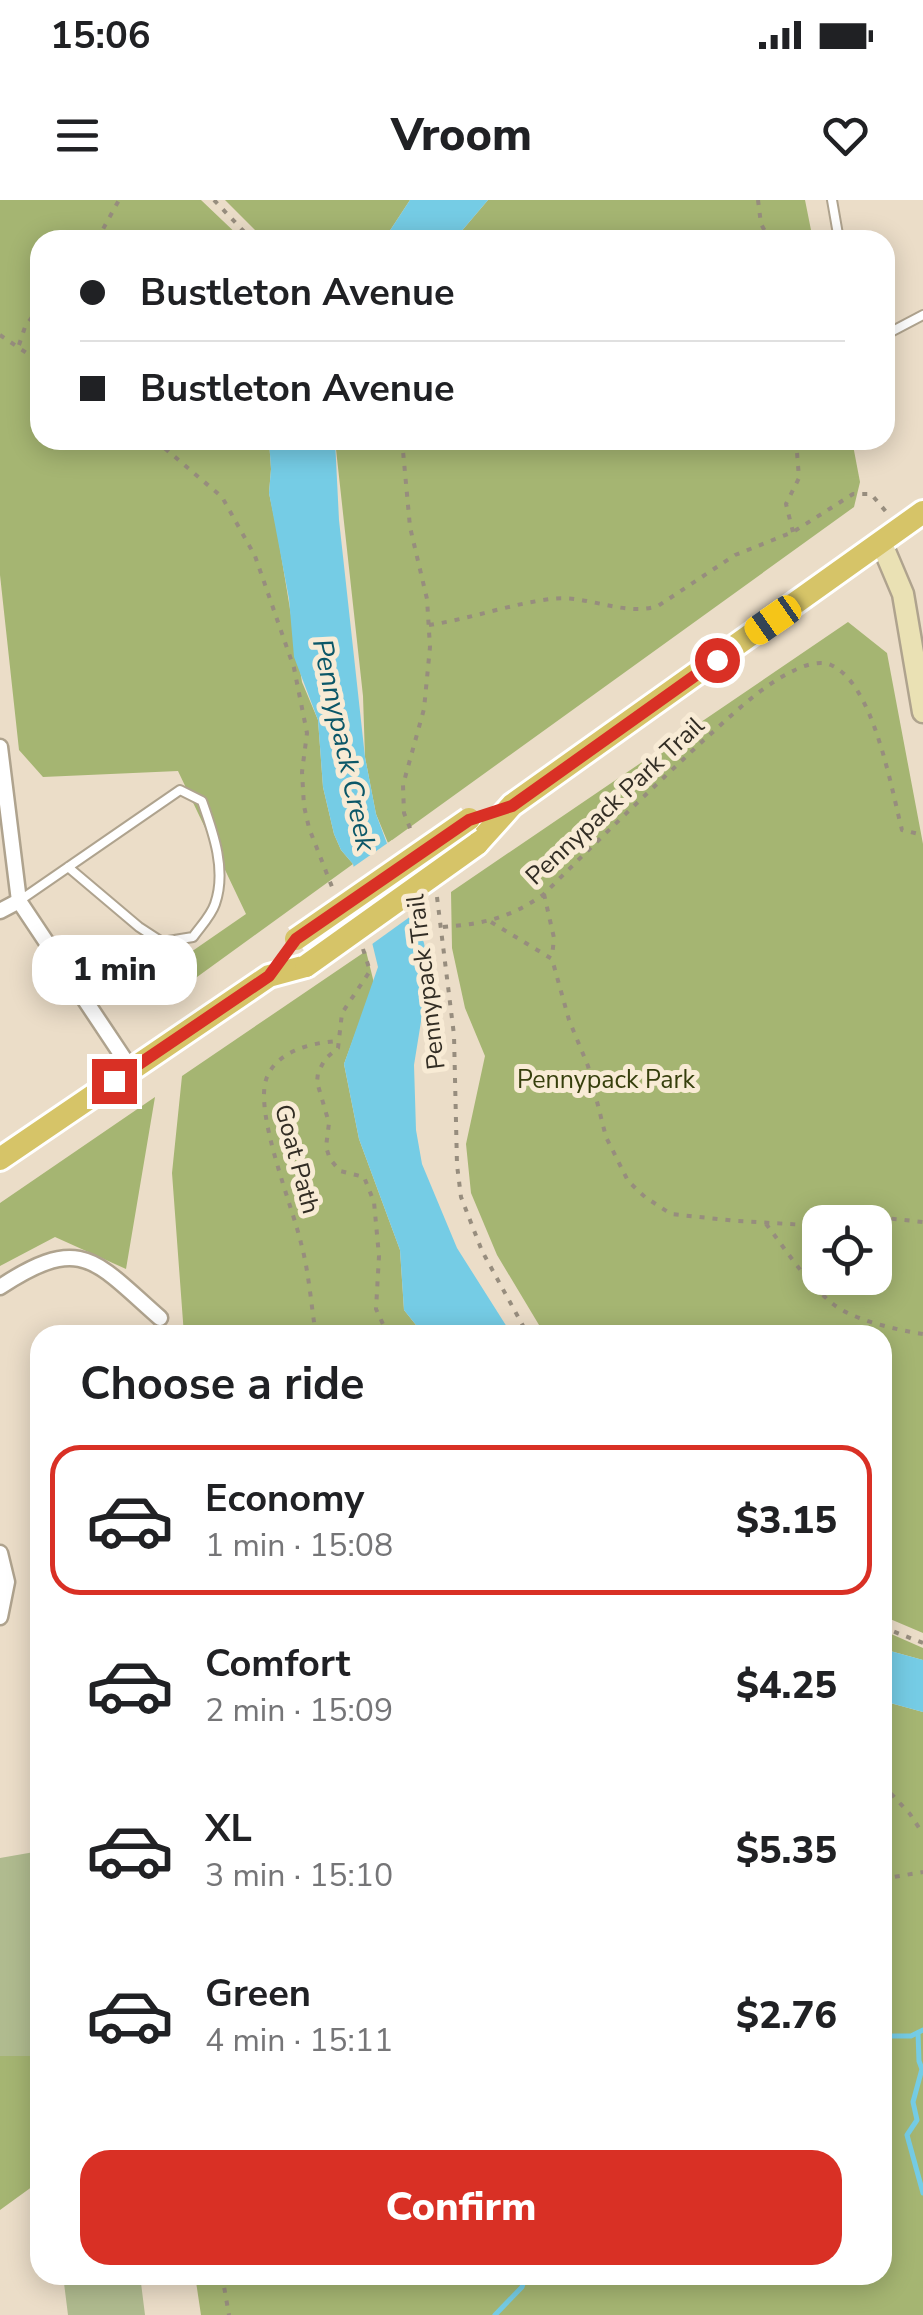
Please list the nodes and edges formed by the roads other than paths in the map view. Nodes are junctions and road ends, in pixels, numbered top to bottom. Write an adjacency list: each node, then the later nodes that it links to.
1 (832, 200): 2 (lane)
2 (837, 230)
3 (923, 315): 4 (lane)
4 (895, 330)
5 (923, 512): 6 (main road)
6 (890, 536): 7 (street); 10 (main road)
7 (921, 686): 8 (street)
8 (923, 712)
9 (0, 747): 11 (street)
10 (512, 806): 15 (main road, bridge); 15 (main road, bridge)
11 (7, 855): 13 (street)
12 (68, 868): 12 (lane); 13 (lane)
13 (19, 901): 14 (street); 16 (street)
14 (0, 911)
15 (269, 976): 16 (main road)
16 (131, 1069): 17 (main road)
17 (0, 1159)
18 (0, 1288): 19 (street)
19 (160, 1318)
20 (0, 1553): 21 (street)
21 (0, 1616)

